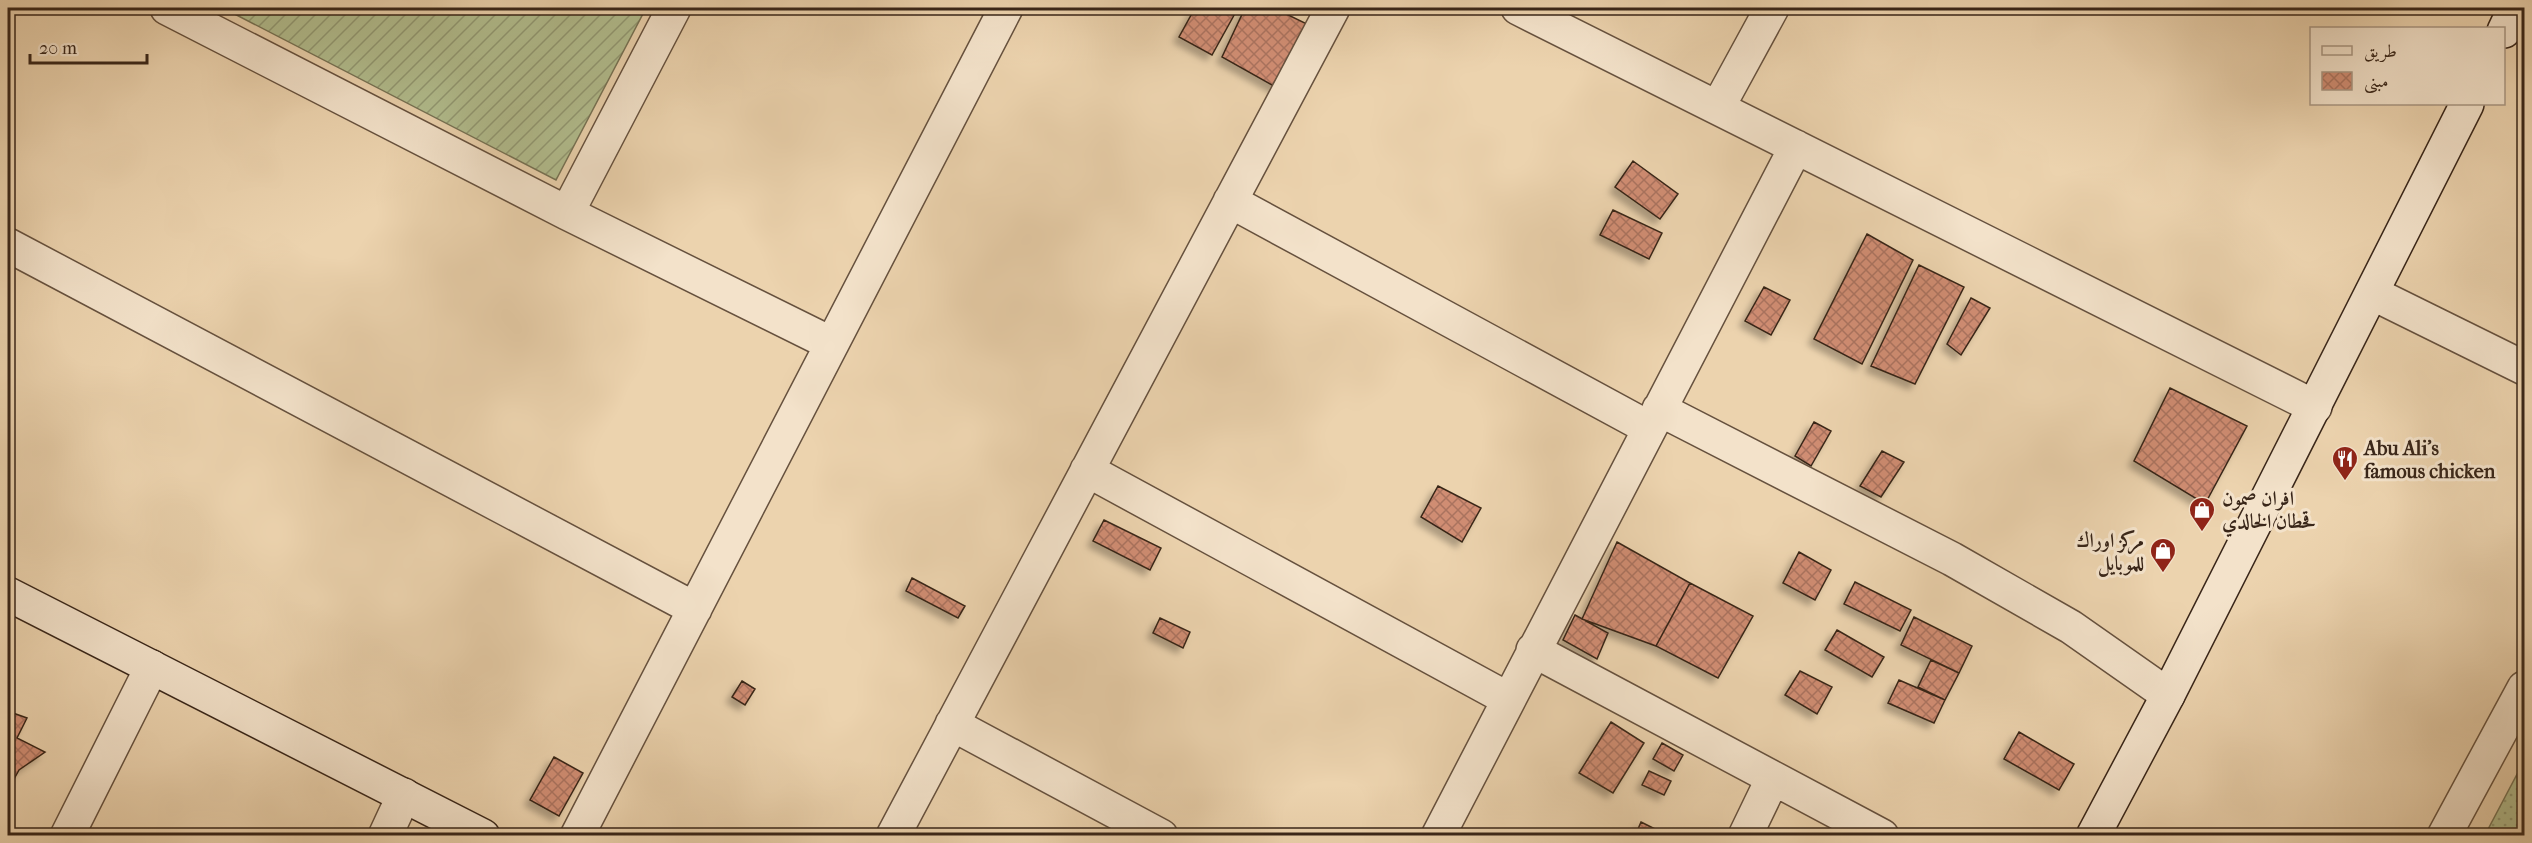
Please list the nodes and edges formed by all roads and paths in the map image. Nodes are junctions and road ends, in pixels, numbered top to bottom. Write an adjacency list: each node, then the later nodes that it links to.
1 (166, 8): 11 (street)
2 (674, 8): 11 (street)
3 (1006, 8): 14 (street)
4 (1333, 8): 10 (street)
5 (1518, 8): 8 (street)
6 (1772, 8): 8 (street)
7 (2466, 105): 13 (street)
8 (1718, 107): 9 (street)
9 (1796, 147): 16 (street); 17 (street)
10 (1230, 201): 17 (street); 18 (street)
11 (567, 213): 14 (street)
12 (8, 245): 20 (street)
13 (2372, 293): 15 (street); 16 (street)
14 (832, 345): 20 (street)
15 (2524, 368)
16 (2314, 407): 24 (street)
17 (1654, 419): 21 (street); 24 (street)
18 (1087, 470): 25 (street); 26 (street)
19 (8, 594): 22 (street)
20 (695, 609): 32 (street)
21 (1533, 650): 25 (street); 27 (street)
22 (152, 667): 28 (street); 29 (street)
23 (2524, 688): 39 (street)
24 (2168, 695): 38 (street)
25 (1508, 699): 35 (street)
26 (952, 724): 33 (street); 34 (street)
27 (1773, 778): 36 (street); 37 (street)
28 (404, 795): 30 (street); 31 (street)
29 (67, 836)
30 (385, 836)
31 (483, 836)
32 (578, 836)
33 (893, 836)
34 (1161, 836)
35 (1438, 836)
36 (1745, 836)
37 (1882, 836)
38 (2093, 836)
39 (2444, 836)

